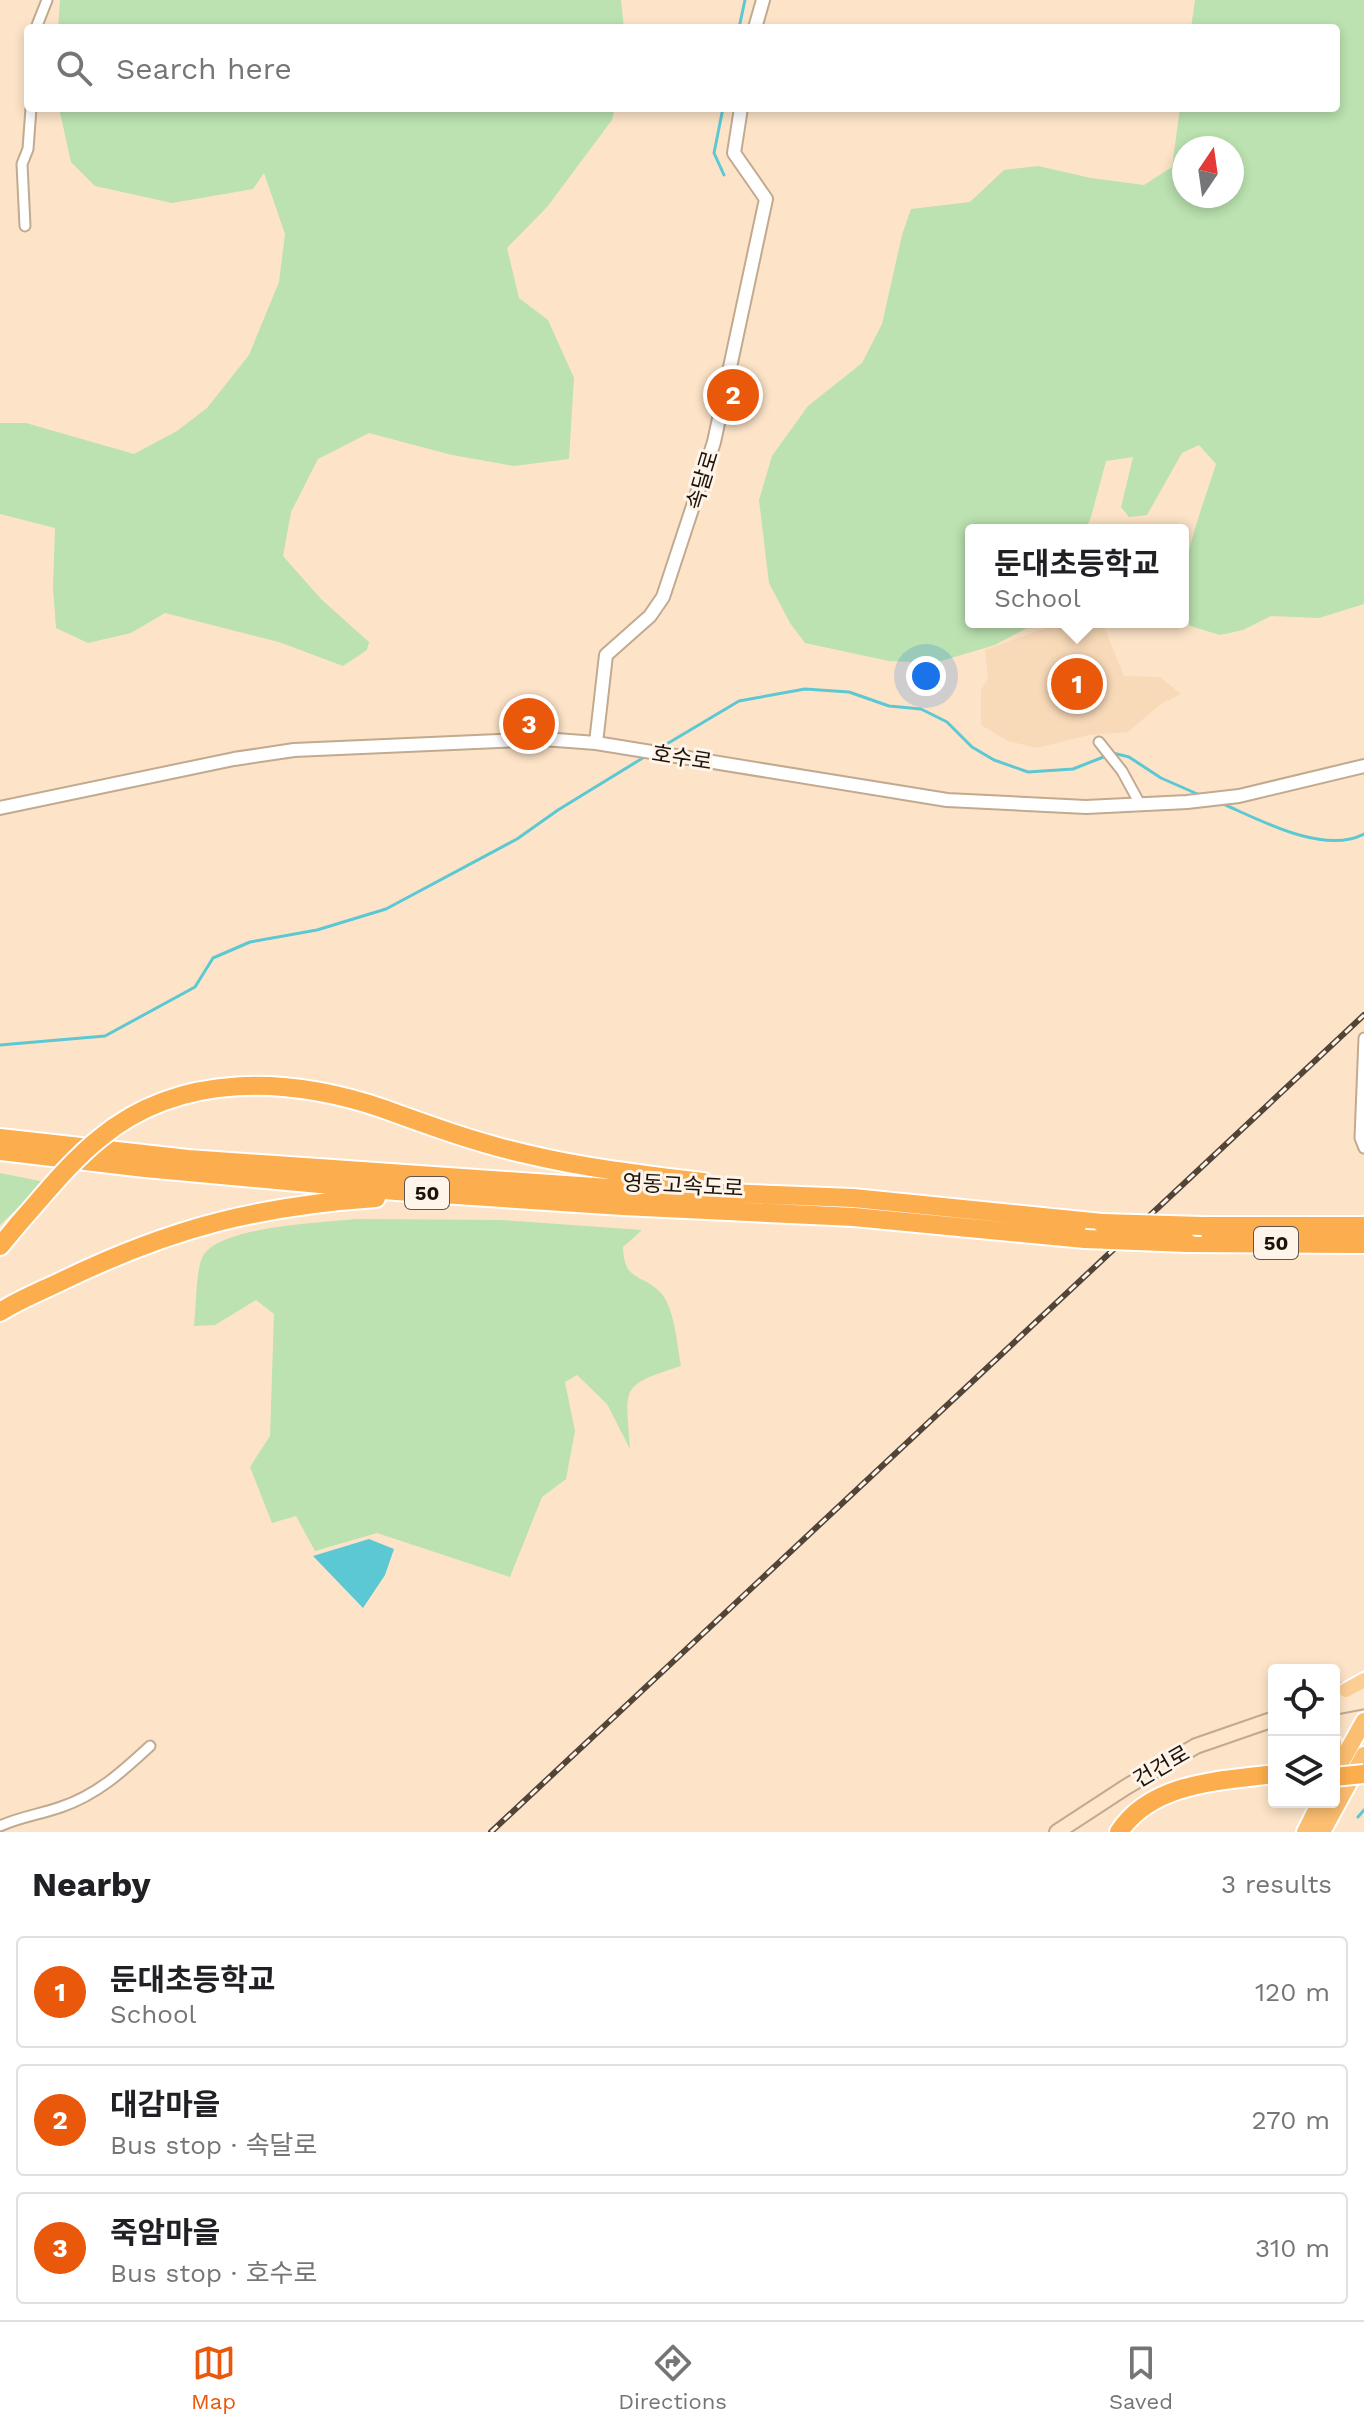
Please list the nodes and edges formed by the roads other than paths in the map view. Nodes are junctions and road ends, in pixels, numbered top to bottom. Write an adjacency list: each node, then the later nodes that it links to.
1 (47, 0): 3 (street)
2 (763, 0): 4 (street)
3 (38, 24)
4 (756, 24)
5 (31, 112): 7 (street)
6 (740, 112): 9 (street, 속달로)
7 (25, 226)
8 (1099, 742): 11 (street)
9 (596, 743): 11 (street, 호수로); 12 (street, 호수로)
10 (1364, 766): 11 (street, 호수로)
11 (1140, 804)
12 (0, 808)
13 (1364, 1038): 15 (street)
14 (0, 1138): 18 (highway, 영동고속도로 / 50)
15 (1364, 1148)
16 (0, 1151): 17 (highway, 영동고속도로 / 50)
17 (432, 1194): 20 (highway, 영동고속도로 / 50, bridge); 22 (highway)
18 (853, 1198): 19 (highway, 영동고속도로 / 50, bridge); 21 (highway, bridge)
19 (1364, 1226)
20 (1364, 1244)
21 (0, 1246)
22 (0, 1312)
23 (1364, 1680): 25 (main road)
24 (1364, 1690): 25 (main road)
25 (1340, 1692)
26 (1364, 1701): 27 (main road)
27 (1340, 1706)
28 (1268, 1721): 41 (main road, 건건로)
29 (1364, 1721): 33 (highway)
30 (150, 1746): 40 (street)
31 (1364, 1755): 45 (highway)
32 (1364, 1764): 34 (highway)
33 (1340, 1765)
34 (1340, 1766)
35 (1364, 1774): 37 (highway, bridge)
36 (1268, 1775): 42 (highway)
37 (1340, 1776)
38 (1268, 1786): 43 (highway)
39 (1317, 1808): 44 (highway)
40 (0, 1826)
41 (1057, 1832)
42 (1119, 1832)
43 (1131, 1832)
44 (1305, 1832)
45 (1322, 1832)

